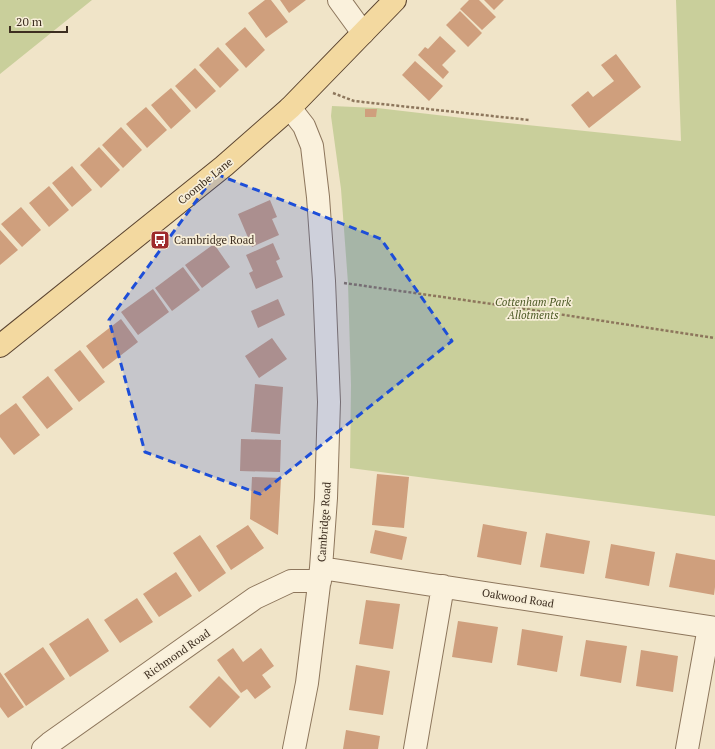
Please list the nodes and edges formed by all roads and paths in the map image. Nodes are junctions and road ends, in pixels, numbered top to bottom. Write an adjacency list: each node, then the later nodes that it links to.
1 (339, 0): 3 (street)
2 (395, 0): 3 (main road, Coombe Lane)
3 (363, 33): 4 (main road, Coombe Lane)
4 (317, 81): 5 (main road, Coombe Lane); 6 (path)
5 (290, 108): 7 (street, Cambridge Road); 9 (main road, Coombe Lane)
6 (529, 120)
7 (324, 281): 8 (path); 10 (street, Cambridge Road)
8 (715, 338)
9 (0, 346)
10 (321, 574): 11 (street, Oakwood Road); 13 (street, Richmond Road); 14 (street, Cambridge Road)
11 (443, 586): 12 (street, Oakwood Road); 15 (street)
12 (712, 628): 16 (street)
13 (43, 749)
14 (294, 749)
15 (415, 749)
16 (687, 749)

